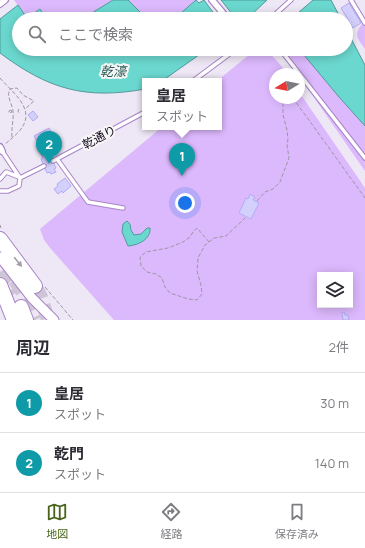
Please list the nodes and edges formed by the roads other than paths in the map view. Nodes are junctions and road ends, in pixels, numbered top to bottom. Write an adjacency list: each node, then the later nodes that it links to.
1 (5, 0): 5 (street)
2 (291, 0): 7 (lane)
3 (351, 0): 8 (lane)
4 (213, 1): 6 (street)
5 (0, 4)
6 (222, 12)
7 (278, 12)
8 (365, 23)
9 (227, 56): 11 (lane)
10 (285, 56): 14 (lane)
11 (197, 78)
12 (142, 114): 15 (lane, 乾通り)
13 (1, 149): 18 (lane)
14 (365, 158)
15 (57, 159): 16 (lane, 乾通り); 21 (lane)
16 (53, 161)
17 (44, 166): 18 (lane)
18 (20, 178): 19 (lane); 20 (lane)
19 (0, 179)
20 (0, 191)
21 (123, 208)
22 (0, 239): 26 (highway, one-way to 26)
23 (0, 257): 29 (street)
24 (0, 266): 28 (street)
25 (0, 285): 27 (highway)
26 (35, 286)
27 (14, 320)
28 (48, 320)
29 (54, 320)

